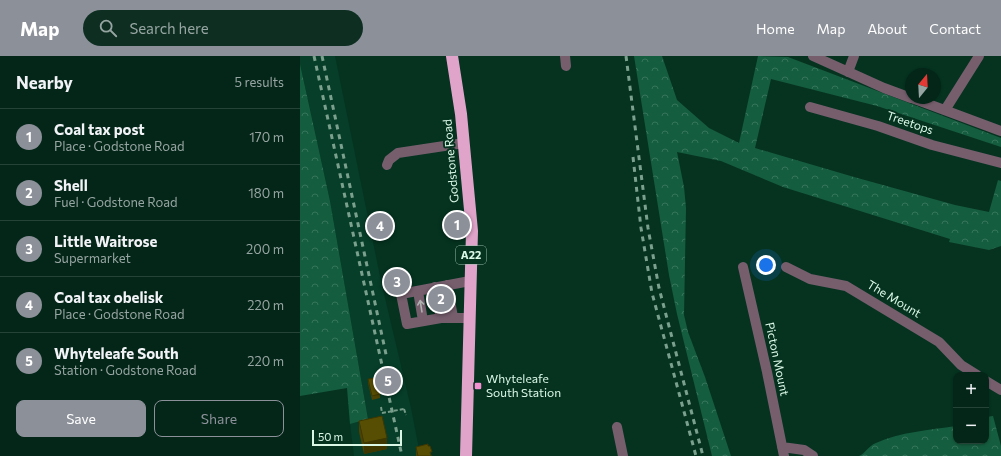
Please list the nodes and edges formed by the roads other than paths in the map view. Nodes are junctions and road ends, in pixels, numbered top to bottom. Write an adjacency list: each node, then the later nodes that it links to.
1 (452, 56): 11 (highway, Godstone Road / A22)
2 (813, 56): 5 (street)
3 (854, 56): 5 (street)
4 (979, 56): 9 (street)
5 (848, 72): 6 (street)
6 (905, 96)
7 (928, 104): 9 (street)
8 (810, 107): 12 (street, Treetops)
9 (946, 110): 10 (street)
10 (1001, 131)
11 (464, 143): 13 (street); 16 (highway, Godstone Road / A22)
12 (1001, 163)
13 (387, 165)
14 (743, 267): 28 (street, Picton Mount)
15 (786, 267): 24 (street, The Mount)
16 (470, 281): 17 (street); 22 (highway, Godstone Road / A22)
17 (447, 286): 18 (street); 20 (street)
18 (435, 288): 19 (street); 21 (street)
19 (418, 291): 23 (street, one-way to 19); 23 (street)
20 (453, 317): 21 (street); 22 (street)
21 (441, 318): 23 (street)
22 (469, 318): 29 (highway, Godstone Road / A22)
23 (423, 321)
24 (972, 372)
25 (989, 383): 26 (street)
26 (1001, 390)
27 (617, 427): 30 (street)
28 (783, 451): 31 (street)
29 (466, 456)
30 (623, 456)
31 (813, 456)

